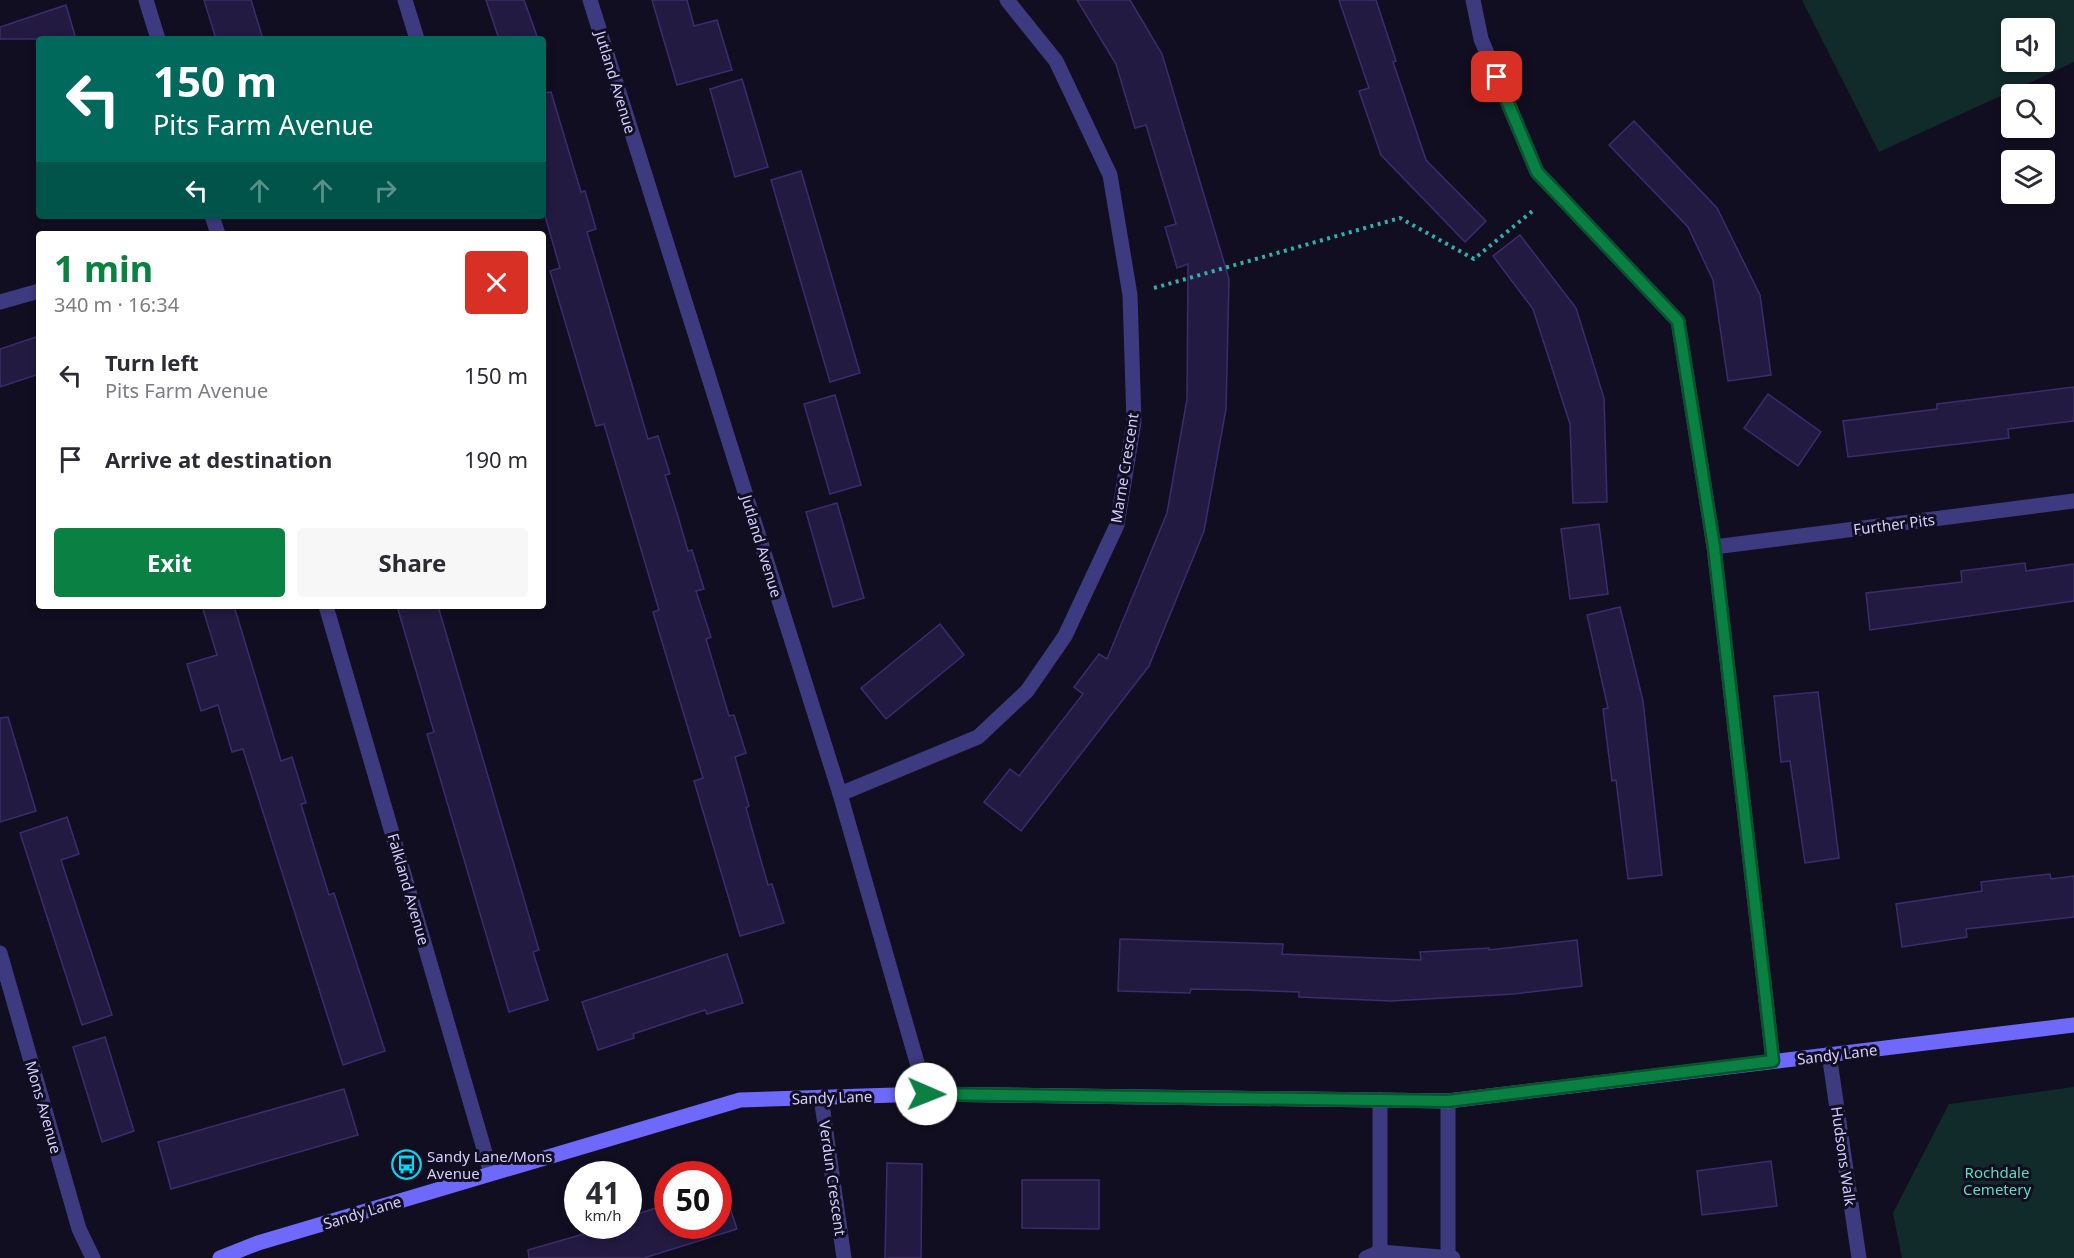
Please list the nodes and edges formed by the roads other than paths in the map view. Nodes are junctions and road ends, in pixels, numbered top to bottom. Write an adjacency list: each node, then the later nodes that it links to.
1 (146, 0): 6 (street)
2 (405, 0): 7 (street)
3 (590, 0): 13 (street, Jutland Avenue)
4 (1007, 0): 13 (street, Marne Crescent)
5 (1473, 0): 11 (street)
6 (157, 36)
7 (416, 36)
8 (36, 292): 9 (street)
9 (0, 302)
10 (2074, 501): 11 (street, Further Pits)
11 (1714, 547): 17 (street)
12 (327, 609): 22 (street, Falkland Avenue)
13 (840, 794): 18 (street, Jutland Avenue)
14 (0, 953): 25 (street, Mons Avenue)
15 (2074, 1025): 16 (main road, Sandy Lane)
16 (1829, 1054): 17 (main road, Sandy Lane); 28 (street, Hudsons Walk)
17 (1773, 1061): 21 (main road, Sandy Lane)
18 (926, 1094): 19 (main road, Sandy Lane); 20 (main road, Sandy Lane)
19 (821, 1097): 22 (main road, Sandy Lane); 27 (street, Verdun Crescent)
20 (1380, 1100): 21 (main road, Sandy Lane); 23 (street)
21 (1448, 1101): 24 (street)
22 (492, 1173): 26 (main road, Sandy Lane)
23 (1373, 1255): 24 (street)
24 (1451, 1257)
25 (93, 1258)
26 (220, 1258)
27 (844, 1258)
28 (1859, 1258)

